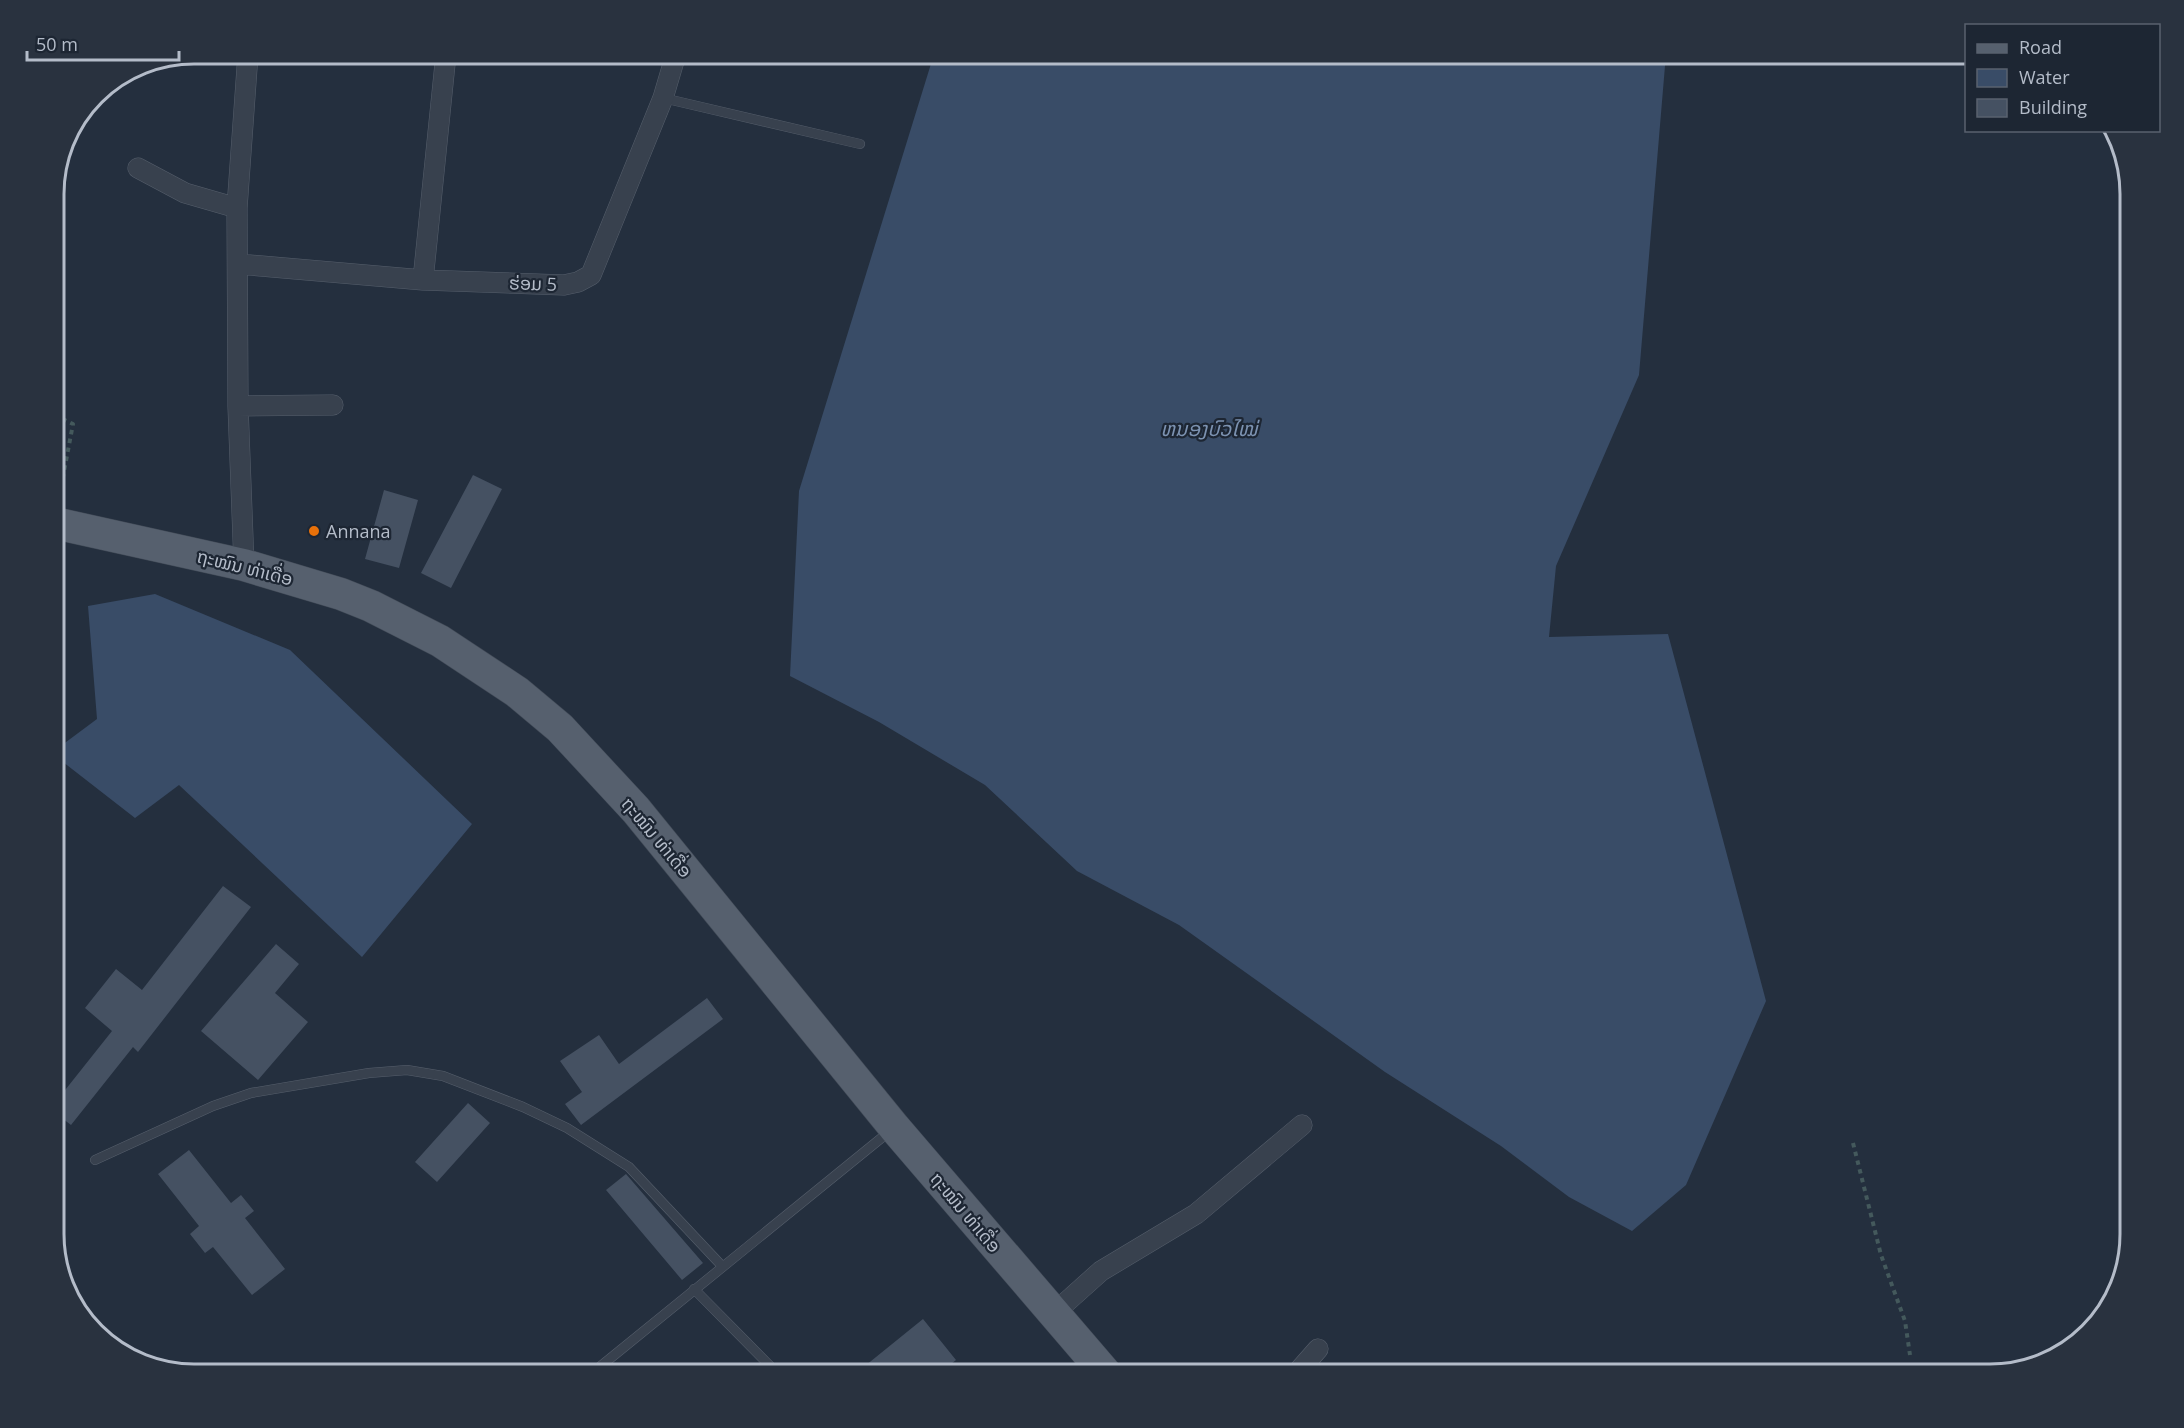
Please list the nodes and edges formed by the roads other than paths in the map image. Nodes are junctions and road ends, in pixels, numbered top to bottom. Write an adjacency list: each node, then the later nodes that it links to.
1 (247, 65): 7 (street)
2 (445, 65): 9 (street)
3 (673, 65): 4 (street, ຮ່ອມ 5)
4 (663, 98): 5 (lane); 9 (street, ຮ່ອມ 5)
5 (860, 144)
6 (138, 168): 7 (street)
7 (237, 208): 8 (street)
8 (238, 264): 9 (street, ຮ່ອມ 5); 11 (street)
9 (423, 280)
10 (333, 405): 11 (street)
11 (238, 406): 13 (street)
12 (65, 514): 13 (main road, ຖະໝົນ ທ່າເດື່ອ)
13 (244, 565): 15 (main road, ຖະໝົນ ທ່າເດື່ອ)
14 (1302, 1125): 19 (street)
15 (894, 1127): 17 (lane); 19 (main road, ຖະໝົນ ທ່າເດື່ອ)
16 (94, 1160): 17 (lane)
17 (722, 1266): 18 (lane)
18 (694, 1289): 21 (lane); 22 (lane)
19 (1053, 1314): 23 (main road, ຖະໝົນ ທ່າເດື່ອ)
20 (1318, 1349): 24 (street)
21 (603, 1364)
22 (768, 1364)
23 (1097, 1364)
24 (1305, 1364)

